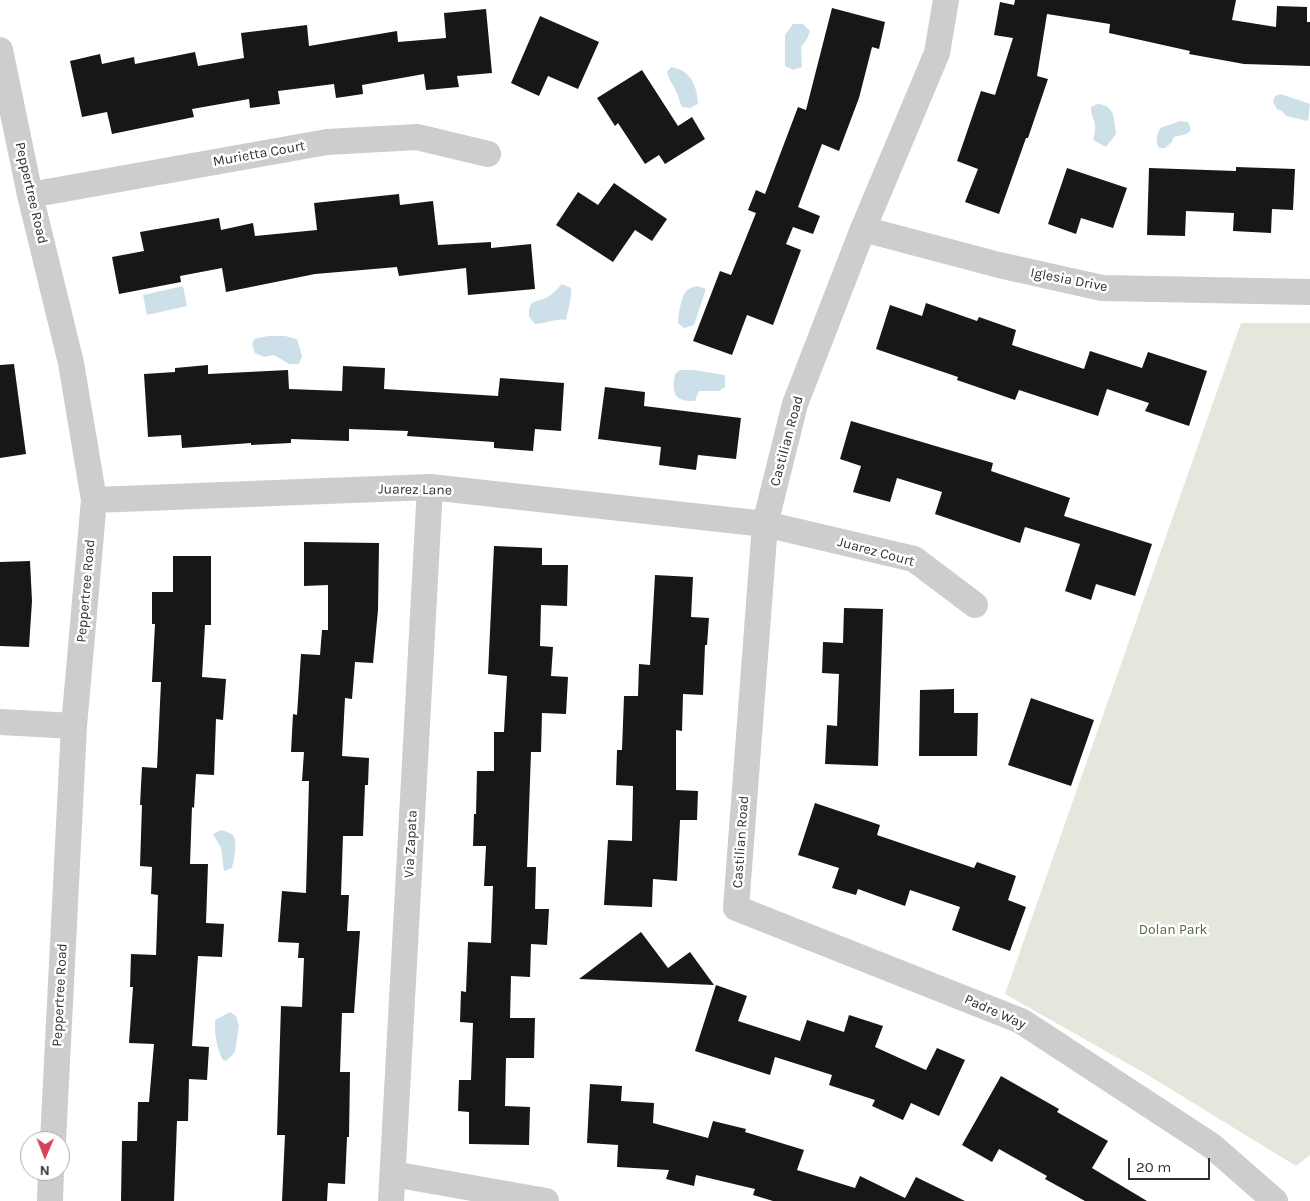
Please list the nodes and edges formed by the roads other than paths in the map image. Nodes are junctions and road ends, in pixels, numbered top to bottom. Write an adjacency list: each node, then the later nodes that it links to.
1 (946, 0): 5 (street, Castilian Road)
2 (0, 50): 4 (street, Peppertree Road)
3 (488, 154): 4 (street, Murietta Court)
4 (30, 195): 8 (street, Peppertree Road)
5 (864, 228): 6 (street, Iglesia Drive); 9 (street, Castilian Road)
6 (1310, 292)
7 (430, 487): 8 (street, Juarez Lane); 9 (street, Juarez Lane); 15 (street, Via Zapata)
8 (94, 500): 12 (street, Peppertree Road)
9 (765, 524): 10 (street, Juarez Court); 13 (street, Castilian Road)
10 (975, 605)
11 (0, 722): 12 (street)
12 (74, 726): 14 (street, Peppertree Road)
13 (736, 908): 20 (street, Padre Way)
14 (54, 1131)
15 (393, 1174): 18 (street, Via Zapata); 19 (street)
16 (51, 1181): 17 (street)
17 (50, 1201)
18 (391, 1201)
19 (546, 1201)
20 (1275, 1201)

